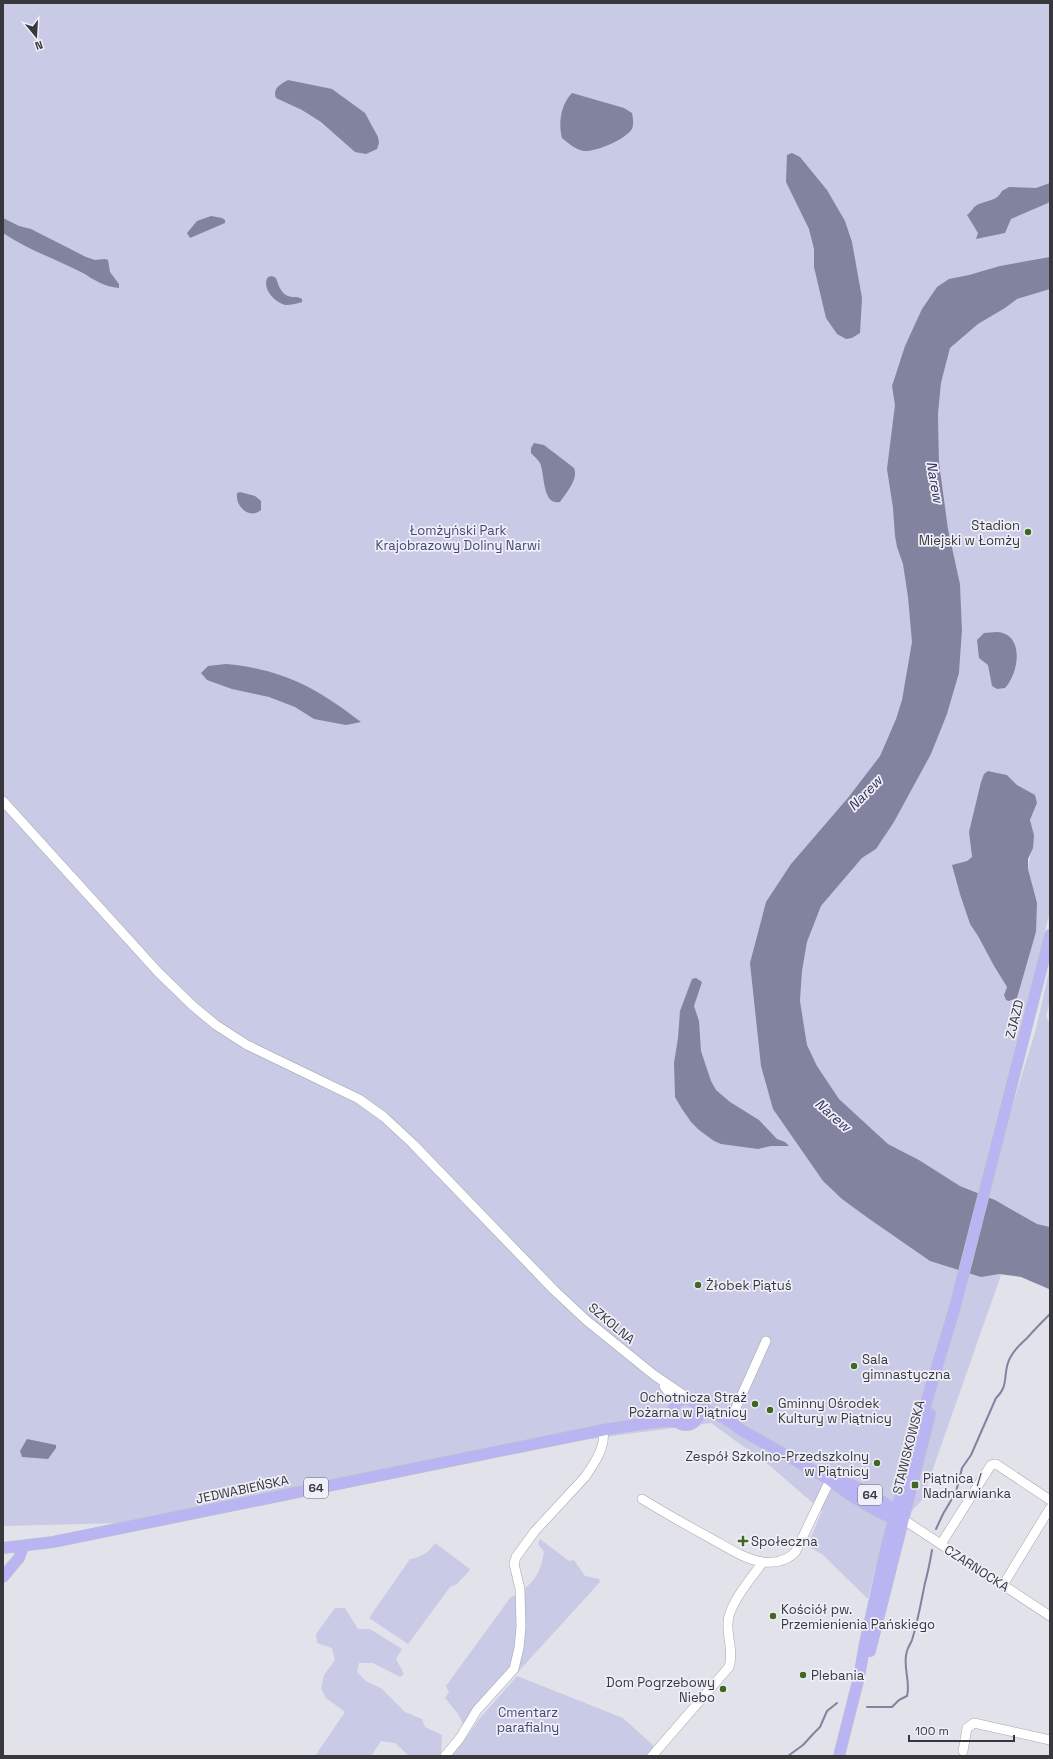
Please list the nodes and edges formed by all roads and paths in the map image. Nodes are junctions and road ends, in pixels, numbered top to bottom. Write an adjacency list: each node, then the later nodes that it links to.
1 (3, 801): 5 (street, SZKOLNA)
2 (1050, 935): 3 (main road, ZJAZD)
3 (951, 1322): 15 (main road, STAWISKOWSKA); 20 (main road, STAWISKOWSKA)
4 (766, 1341): 11 (street)
5 (654, 1375): 6 (street, SZKOLNA); 7 (street, SZKOLNA)
6 (688, 1398): 7 (main road, 64); 8 (main road, 64)
7 (674, 1407): 10 (main road); 12 (main road, JEDWABIEŃSKA / 64)
8 (699, 1407): 9 (main road); 11 (main road, 64)
9 (698, 1418): 10 (main road, 64); 13 (main road, 64)
10 (677, 1422): 12 (main road, JEDWABIEŃSKA / 64)
11 (730, 1422): 13 (main road, 64)
12 (606, 1430): 22 (main road, JEDWABIEŃSKA / 64); 30 (street)
13 (743, 1431): 14 (main road, 64)
14 (830, 1480): 18 (main road, 64); 20 (main road, 64); 24 (street)
15 (904, 1485): 18 (main road); 20 (main road, STAWISKOWSKA)
16 (642, 1499): 24 (street)
17 (1050, 1500): 21 (street)
18 (881, 1501): 20 (main road, 64)
19 (1049, 1514): 26 (street)
20 (899, 1517): 21 (street, CZARNOCKA); 32 (main road, STAWISKOWSKA)
21 (941, 1544): 26 (street, CZARNOCKA)
22 (23, 1546): 23 (main road, 64); 25 (main road)
23 (3, 1548)
24 (763, 1562): 31 (street)
25 (3, 1577)
26 (1003, 1585): 27 (street, CZARNOCKA)
27 (1050, 1616)
28 (1050, 1740): 29 (street)
29 (963, 1751)
30 (445, 1756)
31 (652, 1756)
32 (839, 1756)

